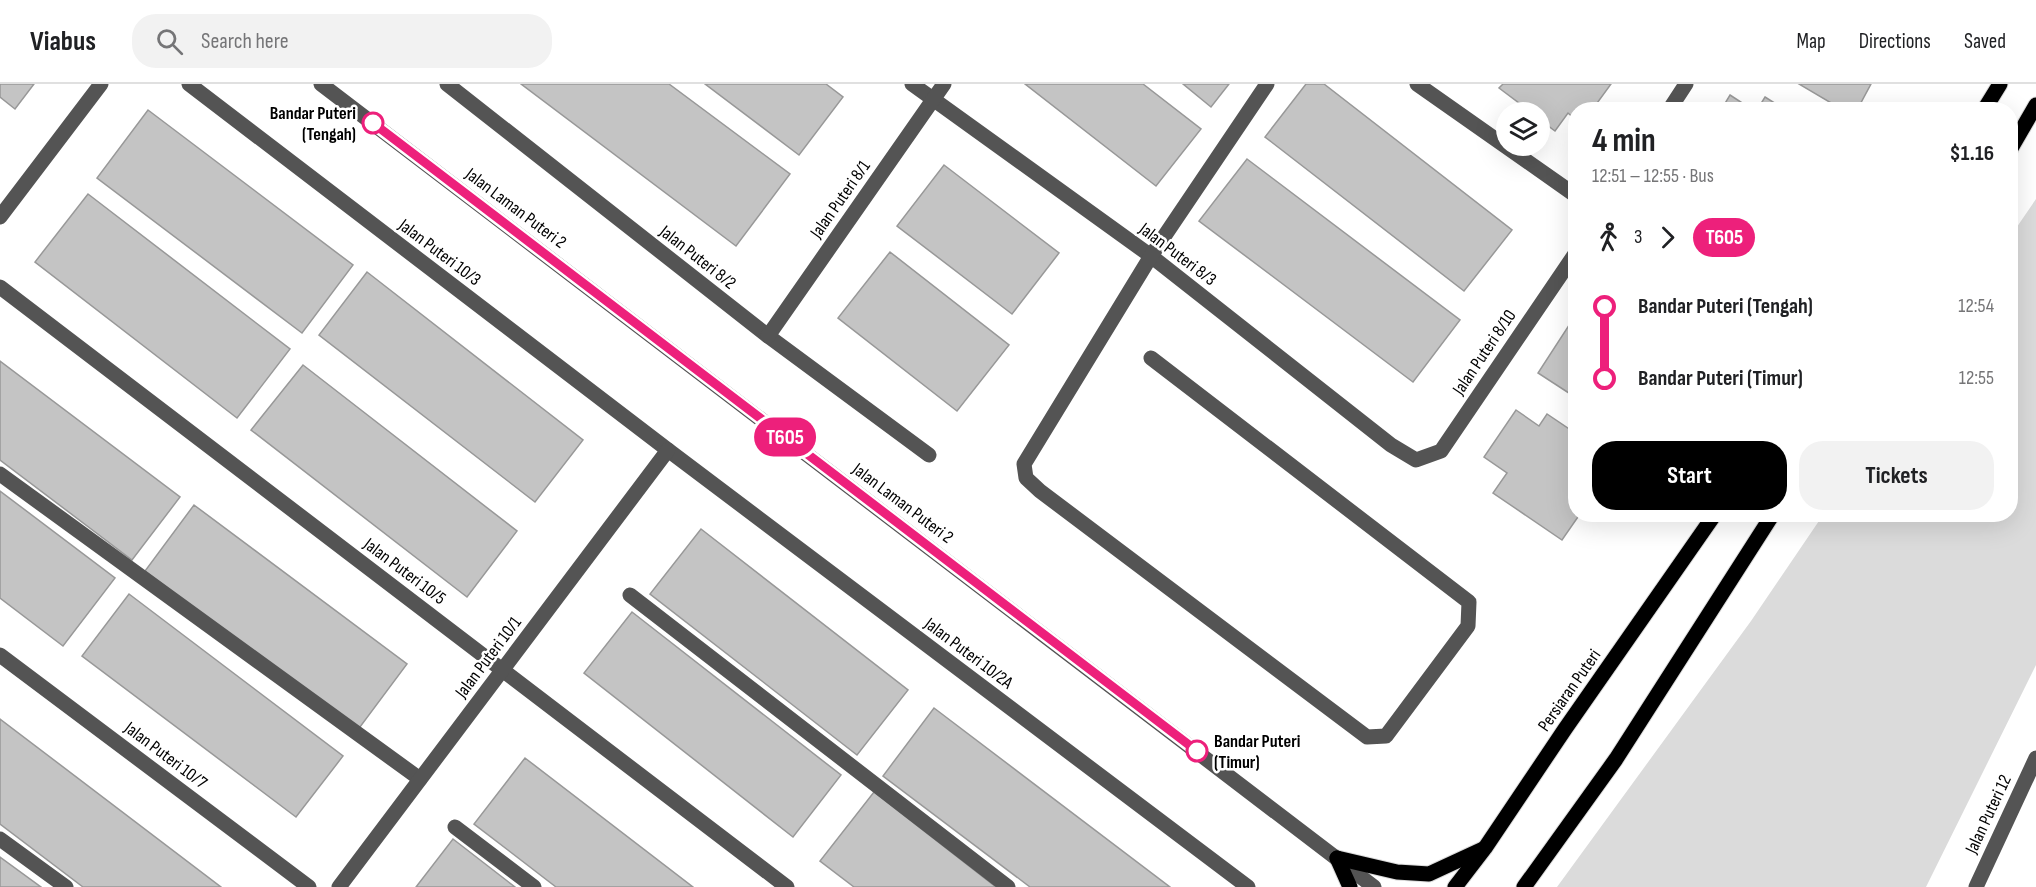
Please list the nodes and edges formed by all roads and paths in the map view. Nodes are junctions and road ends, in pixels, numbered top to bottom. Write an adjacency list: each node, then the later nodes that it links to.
1 (101, 84): 17 (street)
2 (189, 84): 23 (street, Jalan Puteri 10/3)
3 (321, 84): 37 (street, Jalan Laman Puteri 2)
4 (447, 84): 21 (street, Jalan Puteri 8/2)
5 (912, 84): 11 (street, Jalan Puteri 8/3)
6 (944, 84): 11 (street, Jalan Puteri 8/1)
7 (1267, 84): 18 (street)
8 (1417, 84): 16 (street)
9 (1686, 84): 12 (street)
10 (2001, 84): 13 (main road)
11 (932, 100): 18 (street, Jalan Puteri 8/3); 21 (street, Jalan Puteri 8/1)
12 (1674, 102)
13 (1989, 102)
14 (2036, 105): 15 (main road)
15 (2018, 136)
16 (1568, 190)
17 (0, 217)
18 (1151, 256): 22 (street); 25 (street, Jalan Puteri 8/3)
19 (1568, 264): 25 (street, Jalan Puteri 8/10)
20 (0, 287): 31 (street, Jalan Puteri 10/5)
21 (768, 336): 24 (street, Jalan Puteri 8/2)
22 (1152, 358)
23 (668, 450): 31 (street, Jalan Puteri 10/1); 44 (street, Jalan Puteri 10/2A)
24 (929, 455)
25 (1416, 460)
26 (0, 474): 33 (street)
27 (1709, 522): 36 (main road, Persiaran Puteri)
28 (1768, 522): 48 (main road)
29 (630, 595): 43 (street)
30 (0, 655): 39 (street, Jalan Puteri 10/7)
31 (502, 670): 33 (street, Jalan Puteri 10/1); 42 (street, Jalan Puteri 10/5)
32 (2036, 758): 49 (street, Jalan Puteri 12)
33 (420, 779): 40 (street, Jalan Puteri 10/1)
34 (455, 827): 41 (street)
35 (0, 839): 38 (street)
36 (1485, 848): 37 (main road); 47 (main road, Persiaran Puteri)
37 (1337, 858): 45 (main road); 46 (street, Jalan Laman Puteri 2)
38 (66, 887)
39 (309, 887)
40 (339, 887)
41 (534, 887)
42 (787, 887)
43 (1008, 887)
44 (1248, 887)
45 (1350, 887)
46 (1374, 887)
47 (1455, 887)
48 (1524, 887)
49 (1976, 887)

